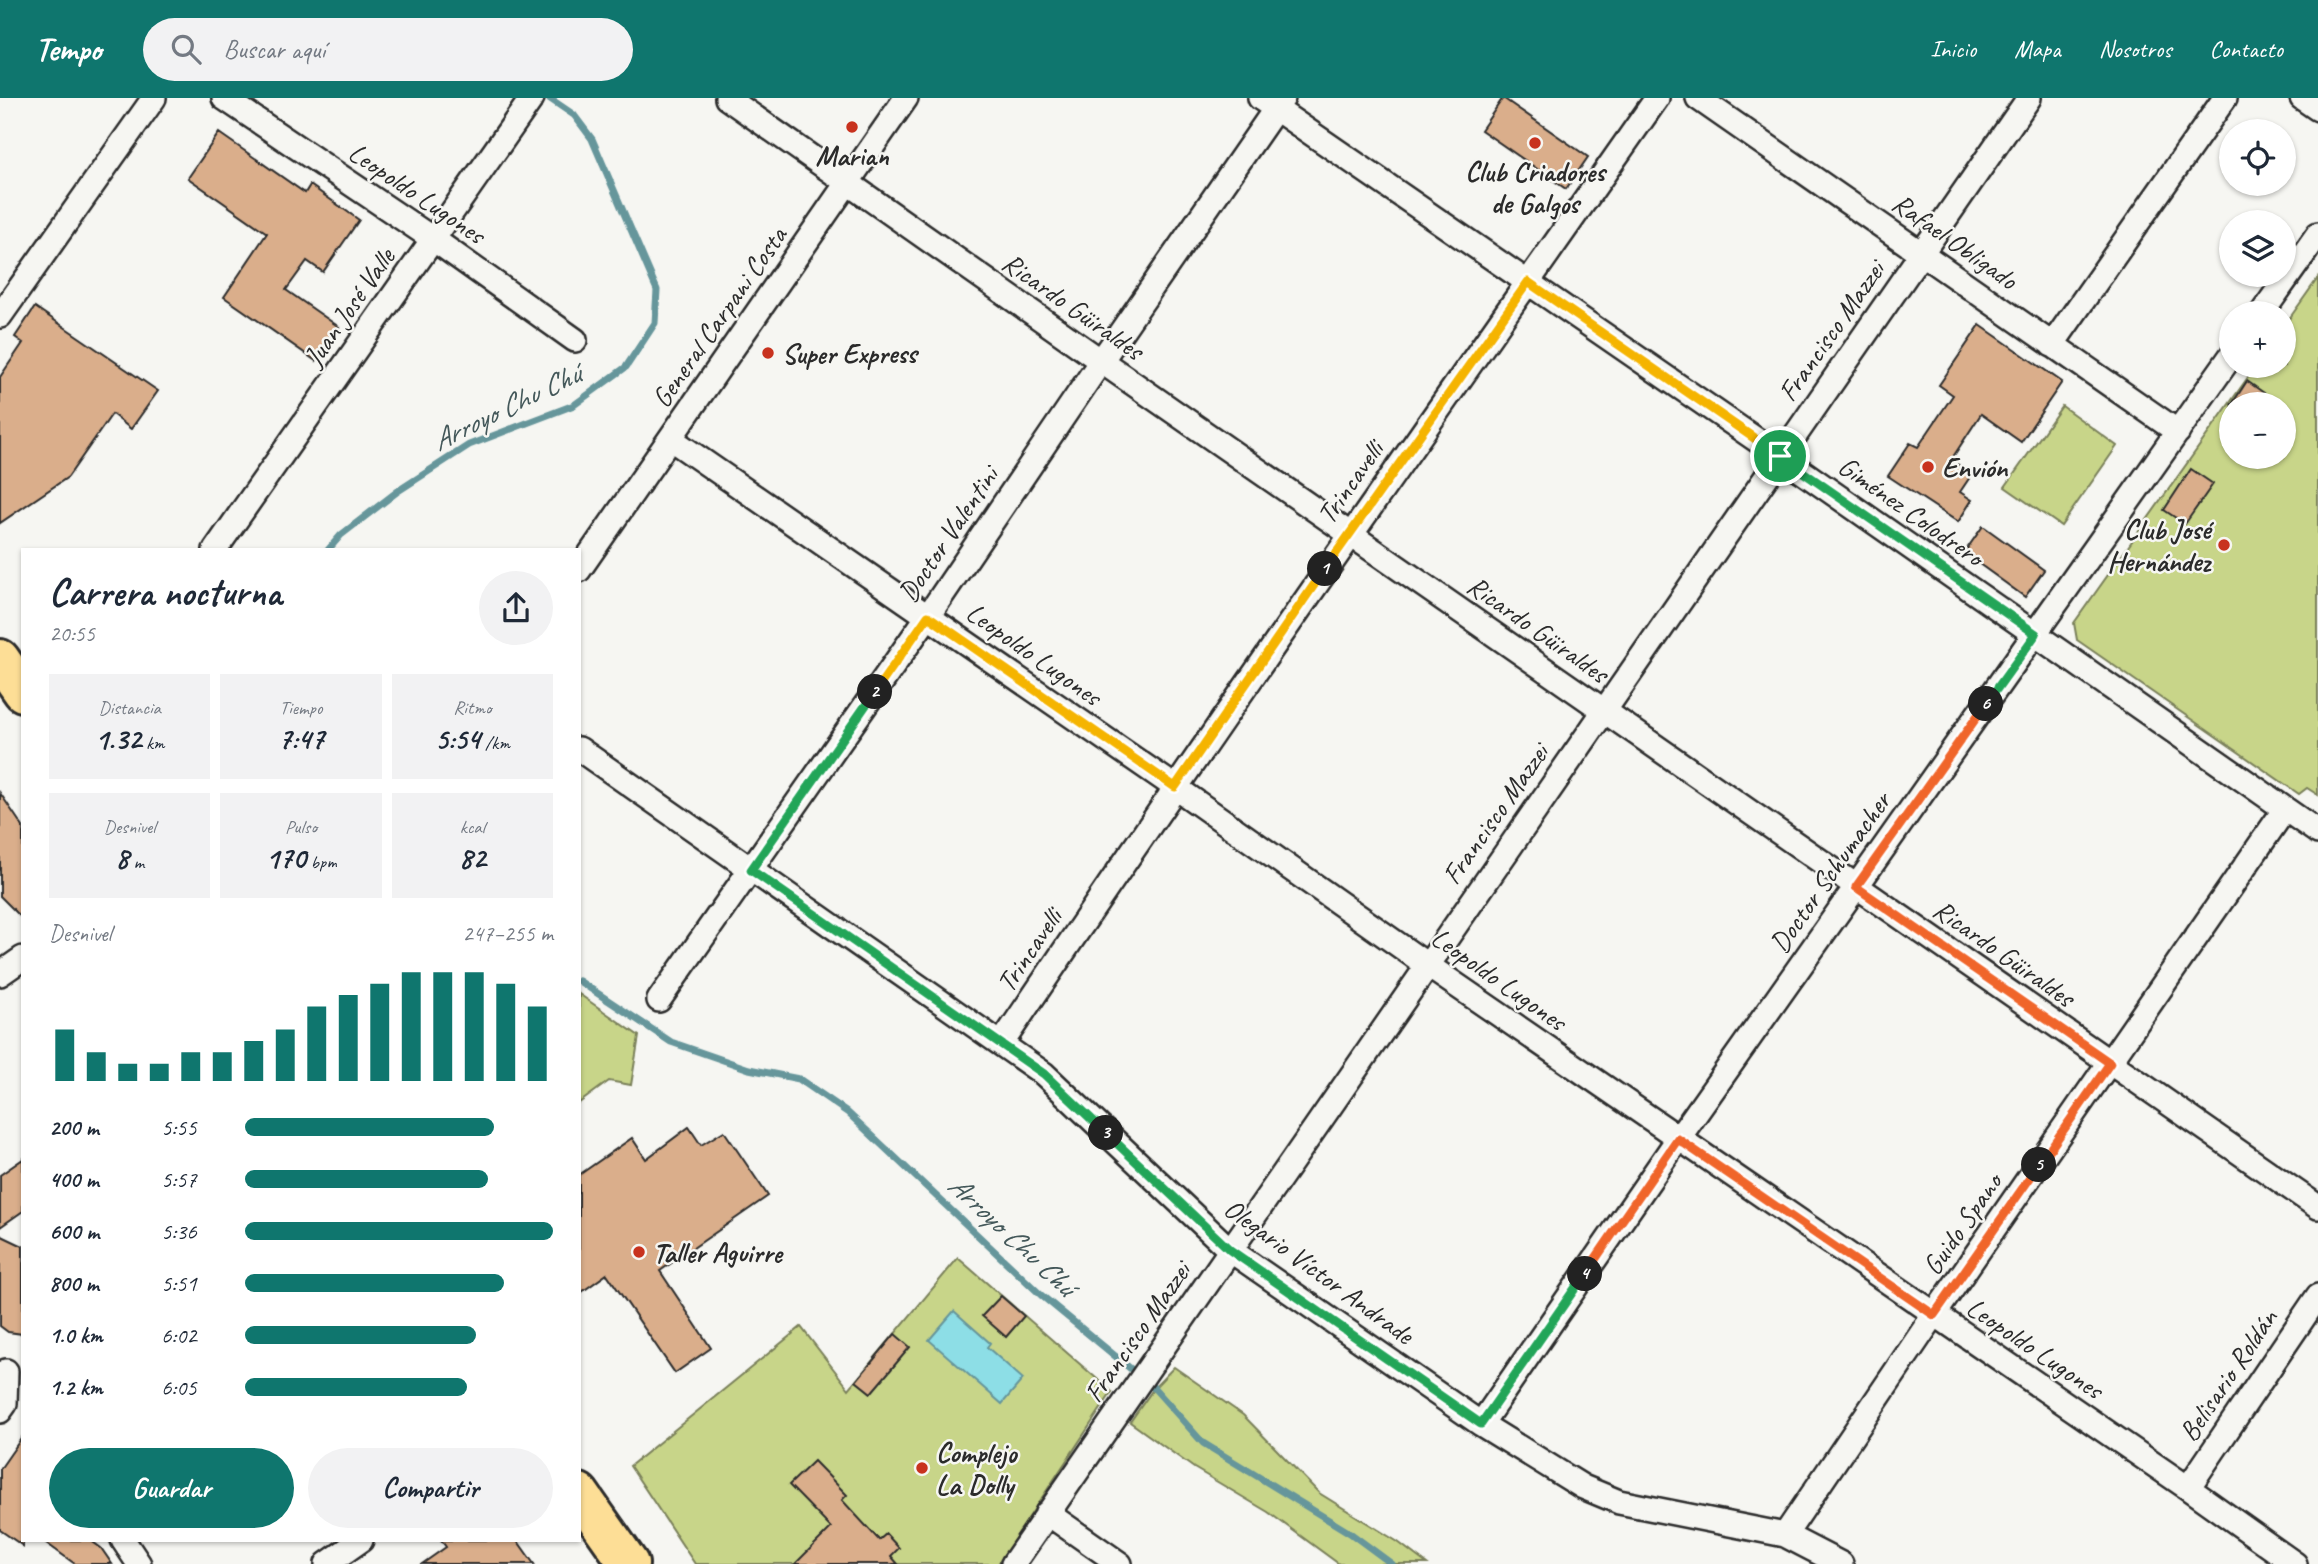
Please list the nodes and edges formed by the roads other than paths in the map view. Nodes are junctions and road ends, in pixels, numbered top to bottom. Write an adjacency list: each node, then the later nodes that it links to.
1 (154, 98): 19 (street)
2 (224, 98): 15 (street, Leopoldo Lugones)
3 (727, 98): 13 (street, Ricardo Güiraldes)
4 (906, 98): 13 (street, General Carpani Costa)
5 (1657, 98): 17 (street, Trincavelli)
6 (1698, 98): 16 (street, Rafael Obligado)
7 (2029, 98): 16 (street, Francisco Mazzei)
8 (2225, 98): 21 (street)
9 (2302, 98): 12 (street)
10 (1273, 102): 17 (street, Giménez Colodrero); 22 (street, Doctor Valentini)
11 (526, 107): 15 (street, Juan José Valle)
12 (2318, 109)
13 (847, 184): 22 (street, Ricardo Güiraldes); 25 (street, General Carpani Costa)
14 (2318, 234): 18 (street)
15 (433, 239): 20 (street, Leopoldo Lugones); 28 (street, Juan José Valle)
16 (1921, 253): 21 (street, Rafael Obligado); 26 (street, Francisco Mazzei)
17 (1528, 282): 26 (street, Giménez Colodrero); 27 (street, Trincavelli)
18 (2271, 301)
19 (0, 316)
20 (575, 340)
21 (2052, 345): 24 (street, Rafael Obligado)
22 (1101, 361): 27 (street, Ricardo Güiraldes); 30 (street, Doctor Valentini)
23 (2219, 373): 24 (street, Doctor Schumacher)
24 (2178, 432): 31 (street, Doctor Schumacher)
25 (671, 439): 29 (street, General Carpani Costa); 30 (street, Leopoldo Lugones)
26 (1780, 456): 31 (street, Giménez Colodrero); 34 (street, Francisco Mazzei)
27 (1350, 534): 34 (street, Ricardo Güiraldes); 36 (street, Trincavelli)
28 (216, 548)
29 (581, 567)
30 (928, 616): 36 (street, Leopoldo Lugones); 39 (street, Doctor Valentini)
31 (2036, 634): 37 (street, Giménez Colodrero); 40 (street, Doctor Schumacher)
32 (0, 659): 33 (highway)
33 (21, 689)
34 (1603, 710): 40 (street, Ricardo Güiraldes); 42 (street, Francisco Mazzei)
35 (581, 750): 39 (street, Olegario Víctor Andrade)
36 (1175, 787): 42 (street, Leopoldo Lugones); 45 (street, Trincavelli)
37 (2286, 809): 38 (street, Giménez Colodrero); 46 (street, Guido Spano)
38 (2318, 832)
39 (751, 870): 44 (street, Doctor Valentini); 45 (street, Olegario Víctor Andrade)
40 (1856, 887): 46 (street, Ricardo Güiraldes); 47 (street, Doctor Schumacher)
41 (21, 959): 43 (street)
42 (1427, 965): 47 (street, Leopoldo Lugones); 49 (street, Francisco Mazzei)
43 (0, 974)
44 (659, 1000)
45 (1002, 1043): 49 (street, Olegario Víctor Andrade)
46 (2110, 1063): 48 (street, Ricardo Güiraldes); 51 (street, Guido Spano)
47 (1678, 1139): 51 (street, Leopoldo Lugones); 55 (street, Doctor Schumacher)
48 (2318, 1207)
49 (1230, 1250): 55 (street, Olegario Víctor Andrade); 58 (street, Francisco Mazzei)
50 (2318, 1296): 56 (street, Belisario Roldán)
51 (1934, 1315): 56 (street, Leopoldo Lugones); 59 (street, Guido Spano)
52 (9, 1364): 53 (street); 54 (street)
53 (21, 1391)
54 (0, 1411)
55 (1481, 1424): 59 (street, Olegario Víctor Andrade)
56 (2188, 1488): 68 (street, Leopoldo Lugones)
57 (581, 1496): 64 (highway)
58 (1047, 1513): 65 (street, Francisco Mazzei); 66 (street)
59 (1785, 1535): 67 (street, Olegario Víctor Andrade)
60 (124, 1542): 62 (street)
61 (358, 1542): 63 (street)
62 (139, 1564)
63 (327, 1564)
64 (629, 1564)
65 (1013, 1564)
66 (1120, 1564)
67 (1841, 1564)
68 (2295, 1564)

